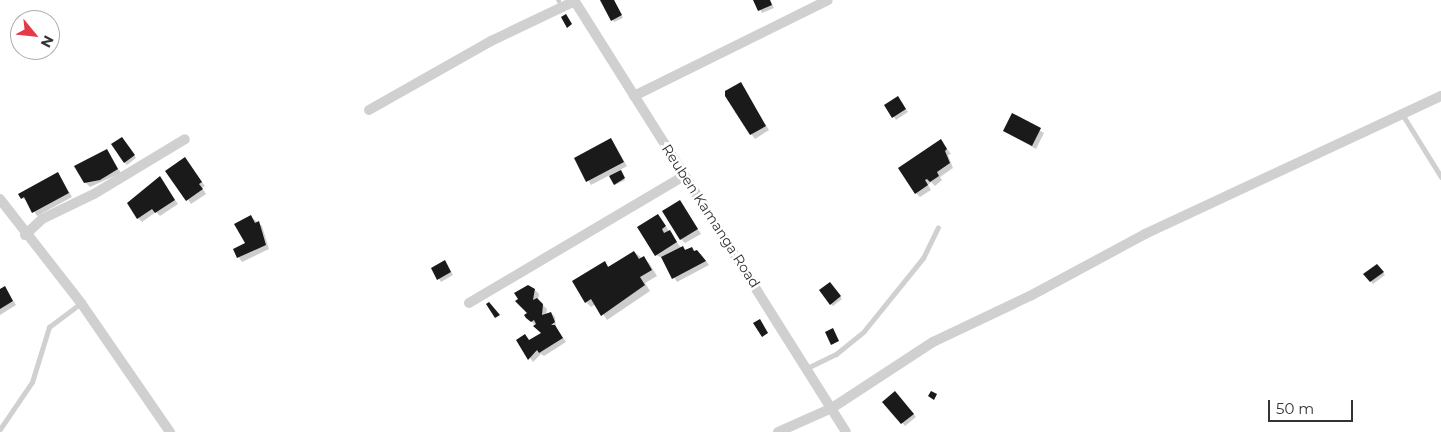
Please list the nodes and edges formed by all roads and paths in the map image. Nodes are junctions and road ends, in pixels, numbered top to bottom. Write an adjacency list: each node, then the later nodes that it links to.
1 (828, 0): 3 (street)
2 (574, 1): 3 (street, Reuben Kamanga Road); 5 (street)
3 (634, 96): 8 (street, Reuben Kamanga Road)
4 (1441, 96): 6 (street)
5 (369, 110)
6 (1401, 112): 9 (lane); 16 (street)
7 (185, 139): 12 (street)
8 (684, 176): 13 (street); 15 (street, Reuben Kamanga Road)
9 (1441, 178)
10 (0, 198): 12 (street)
11 (938, 227): 15 (lane)
12 (24, 234): 14 (street)
13 (469, 303)
14 (81, 304): 17 (lane); 18 (street)
15 (807, 368): 16 (street, Reuben Kamanga Road)
16 (832, 408): 19 (street); 20 (street, Reuben Kamanga Road)
17 (0, 429)
18 (170, 432)
19 (778, 432)
20 (846, 432)

